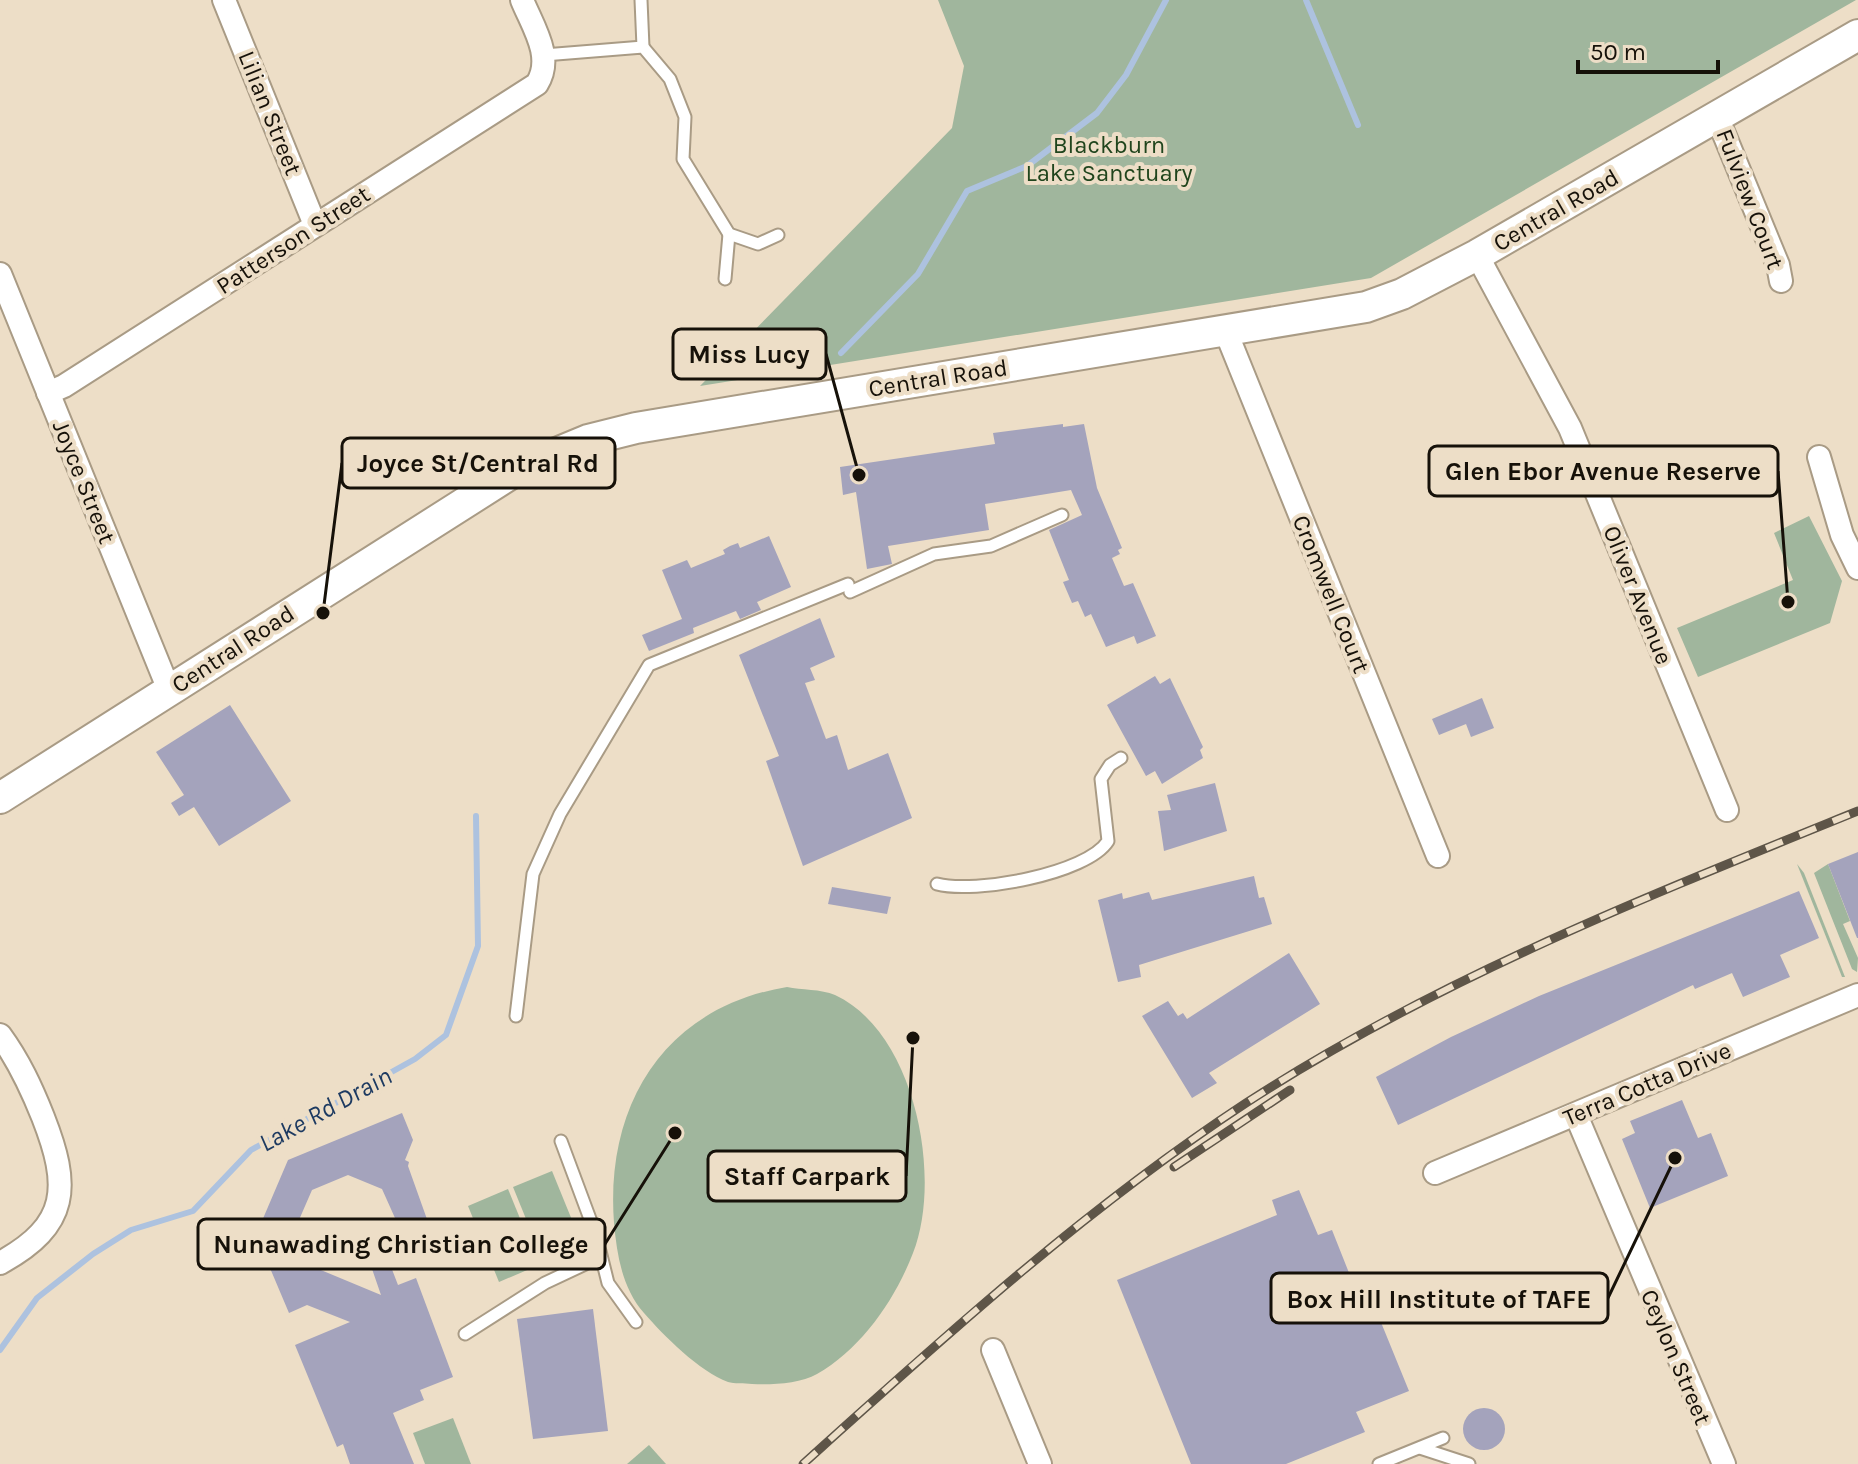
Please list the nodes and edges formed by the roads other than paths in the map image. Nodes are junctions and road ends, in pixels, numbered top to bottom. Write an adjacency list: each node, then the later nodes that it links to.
1 (224, 0): 8 (street, Lilian Street)
2 (522, 0): 6 (street)
3 (641, 0): 5 (lane)
4 (1858, 35): 7 (street, Central Road)
5 (643, 47): 6 (lane); 9 (lane)
6 (544, 55): 8 (street, Patterson Street)
7 (1717, 117): 11 (street, Central Road); 14 (street, Fulview Court)
8 (315, 225): 16 (street, Patterson Street)
9 (729, 234): 10 (lane); 13 (lane)
10 (778, 235)
11 (1477, 255): 15 (street, Central Road); 23 (street, Oliver Avenue)
12 (0, 274): 16 (street, Joyce Street)
13 (725, 279)
14 (1781, 281)
15 (1226, 332): 20 (street, Central Road); 24 (street, Cromwell Court)
16 (48, 393): 20 (street, Joyce Street)
17 (1819, 457): 19 (street)
18 (1062, 515): 27 (lane)
19 (1858, 568)
20 (169, 690): 22 (street, Central Road)
21 (1121, 758): 25 (lane)
22 (0, 798)
23 (1727, 810)
24 (1438, 856)
25 (937, 884)
26 (1855, 1004): 29 (street, Terra Cotta Drive)
27 (516, 1016)
28 (0, 1035): 33 (street)
29 (1576, 1115): 31 (street, Terra Cotta Drive); 42 (street, Ceylon Street)
30 (561, 1141): 32 (lane)
31 (1435, 1173)
32 (599, 1250): 34 (lane); 35 (lane)
33 (0, 1263)
34 (636, 1322)
35 (465, 1334)
36 (993, 1350): 39 (street)
37 (1443, 1438): 38 (lane)
38 (1419, 1448): 40 (lane); 41 (lane)
39 (1040, 1464)
40 (1379, 1464)
41 (1469, 1464)
42 (1724, 1464)

